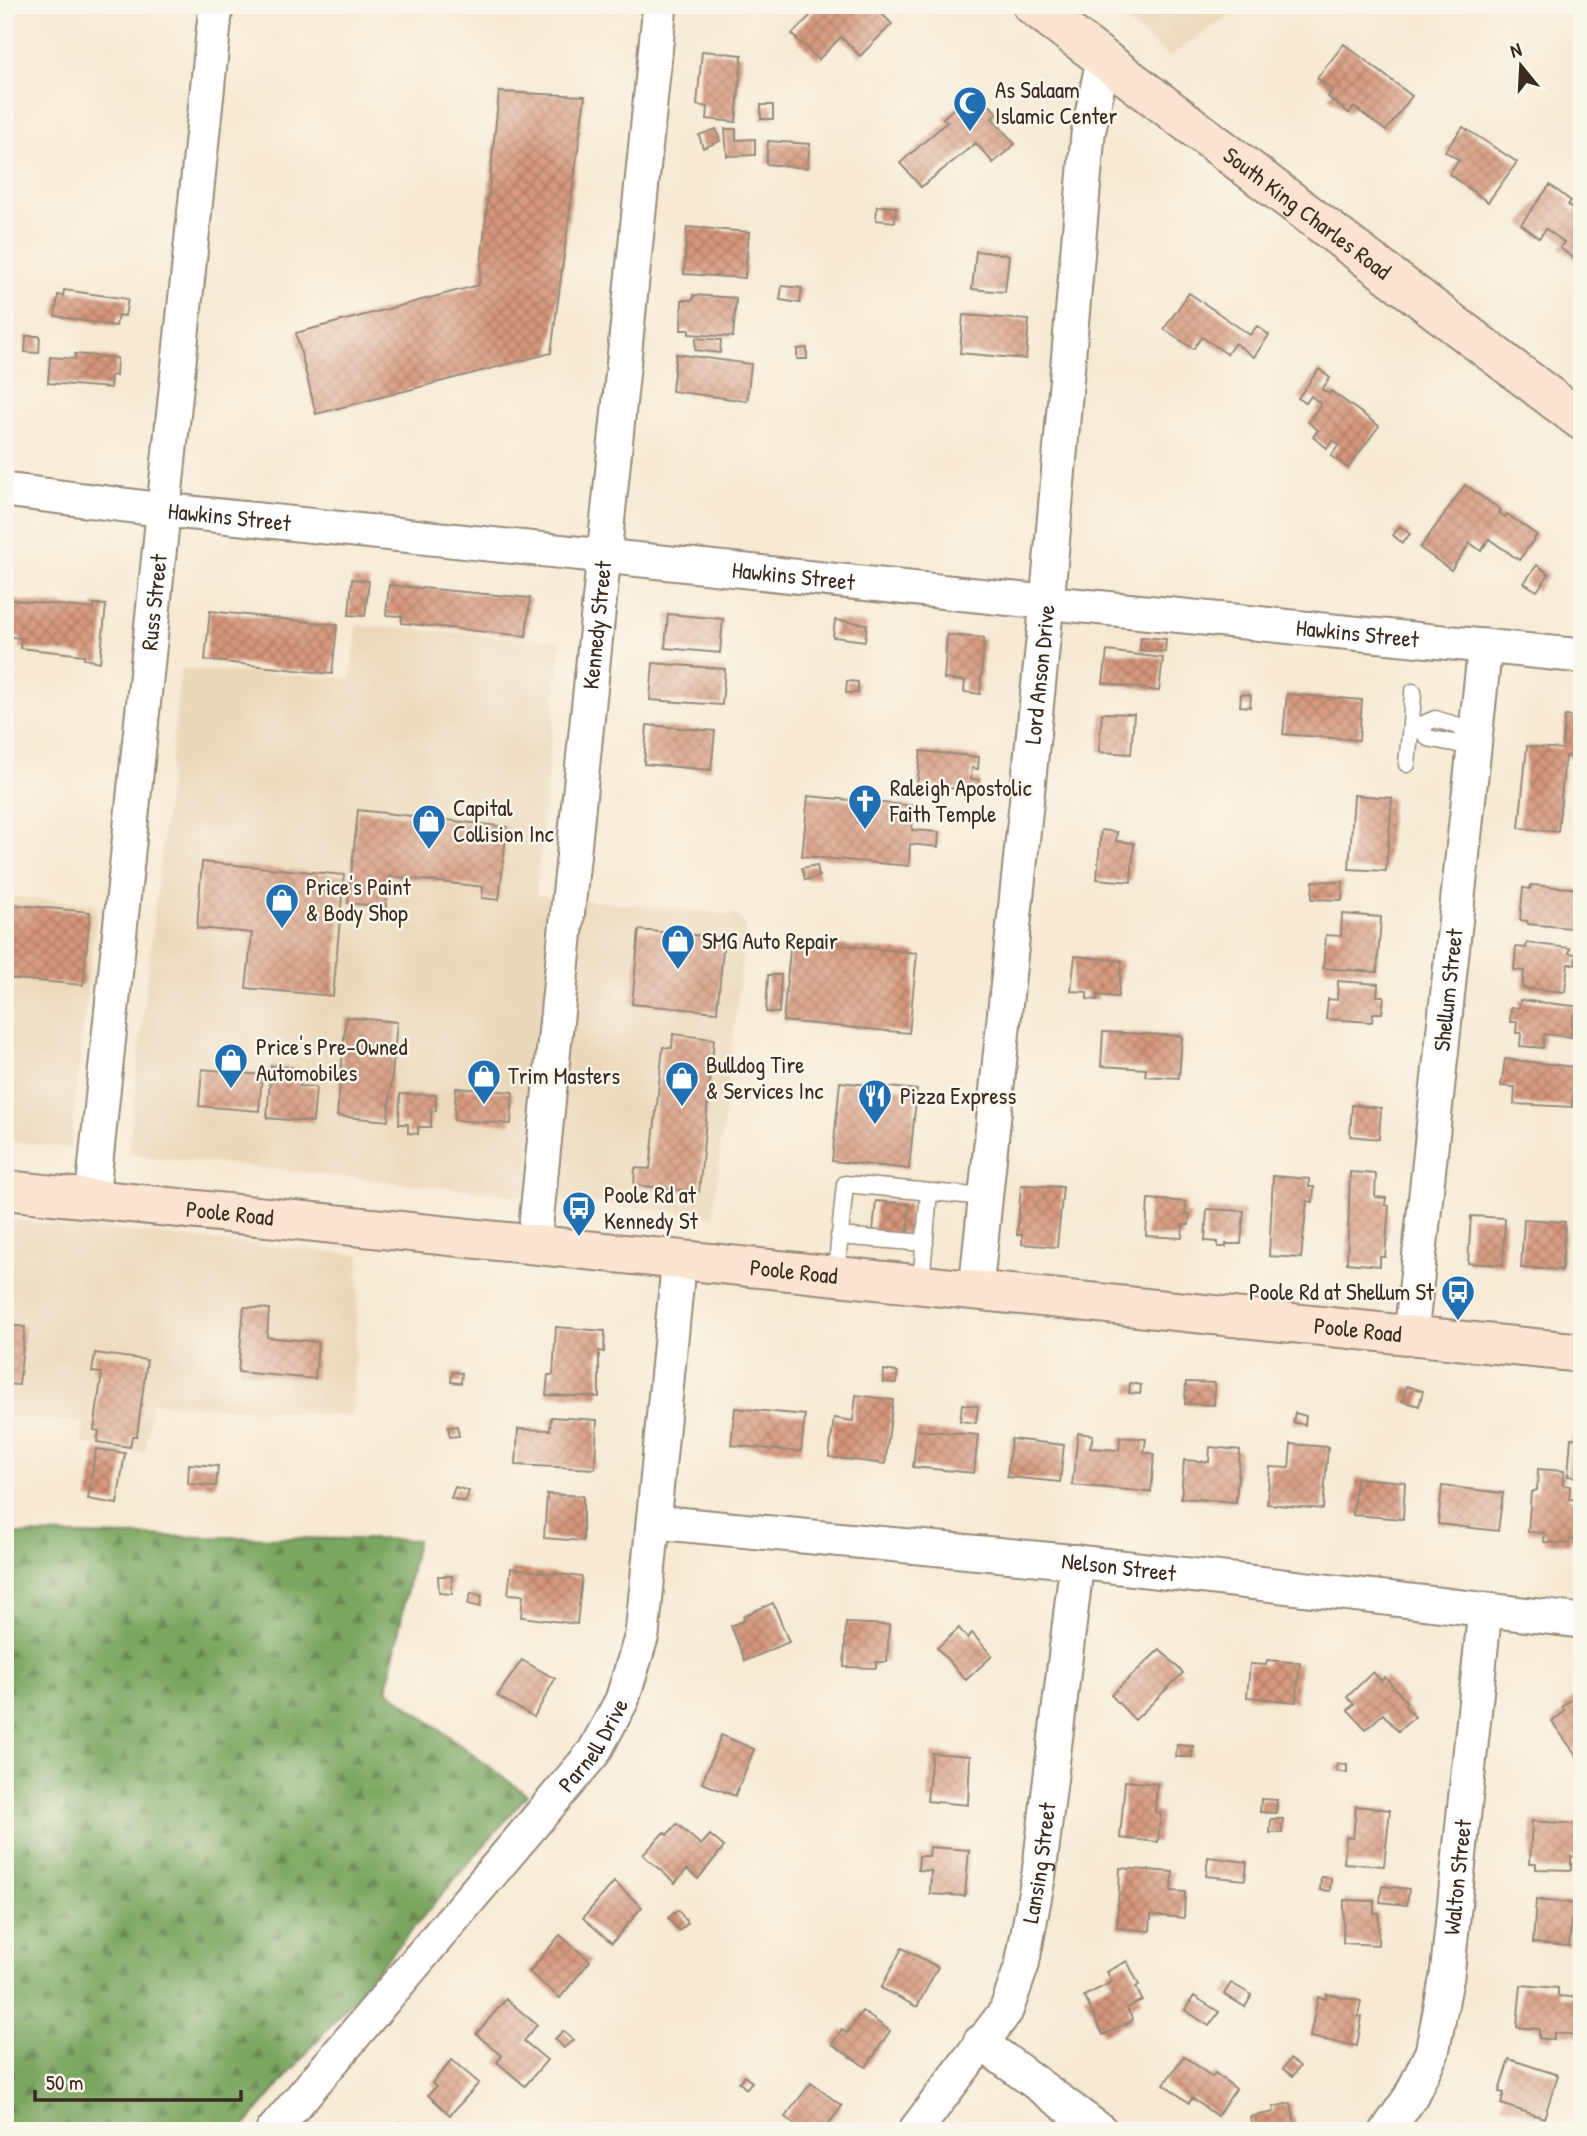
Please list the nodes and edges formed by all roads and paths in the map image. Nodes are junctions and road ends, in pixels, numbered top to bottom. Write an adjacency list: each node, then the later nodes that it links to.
1 (216, 5): 7 (street, Russ Street)
2 (660, 5): 8 (street, Kennedy Street)
3 (1032, 5): 4 (main road, South King Charles Road)
4 (1103, 60): 5 (main road, South King Charles Road); 9 (street, Lord Anson Drive)
5 (1582, 421)
6 (5, 490): 7 (street, Hawkins Street)
7 (164, 510): 8 (street, Hawkins Street); 19 (street, Russ Street)
8 (603, 556): 9 (street, Hawkins Street); 21 (street, Kennedy Street)
9 (1046, 603): 10 (street, Hawkins Street); 18 (street, Lord Anson Drive)
10 (1485, 646): 11 (street, Hawkins Street); 14 (street, Shellum Street)
11 (1582, 656)
12 (1413, 692): 13 (lane)
13 (1415, 725): 14 (lane); 15 (lane)
14 (1470, 737): 27 (street, Shellum Street)
15 (1407, 764)
16 (5, 1190): 19 (main road, Poole Road)
17 (929, 1192): 18 (lane); 20 (lane); 22 (lane)
18 (985, 1197): 26 (street, Lord Anson Drive)
19 (92, 1199): 21 (main road, Poole Road)
20 (839, 1236): 22 (lane); 24 (lane)
21 (534, 1243): 23 (main road, Poole Road)
22 (925, 1244): 25 (lane)
23 (679, 1258): 24 (main road, Poole Road); 29 (street, Parnell Drive)
24 (836, 1274): 25 (main road, Poole Road)
25 (921, 1283): 26 (main road, Poole Road)
26 (976, 1289): 27 (main road, Poole Road)
27 (1411, 1334): 28 (main road, Poole Road)
28 (1582, 1353)
29 (655, 1522): 30 (street, Nelson Street); 34 (street, Parnell Drive)
30 (1077, 1562): 31 (street, Nelson Street); 33 (street, Lansing Street)
31 (1485, 1610): 32 (street, Nelson Street); 37 (street, Walton Street)
32 (1582, 1621)
33 (980, 2042): 35 (street, Lansing Street); 36 (street)
34 (273, 2131)
35 (915, 2131)
36 (1101, 2131)
37 (1387, 2131)

